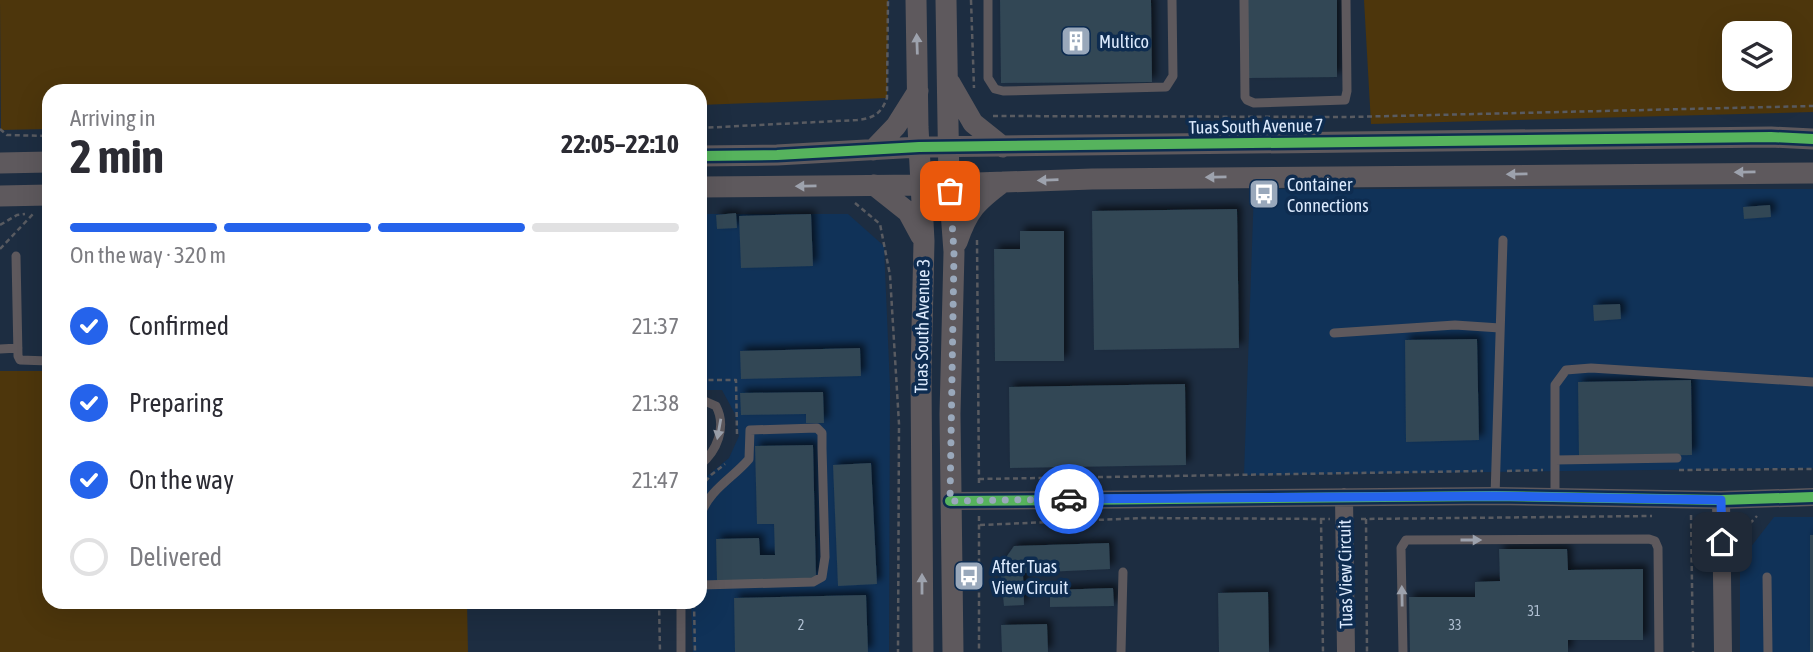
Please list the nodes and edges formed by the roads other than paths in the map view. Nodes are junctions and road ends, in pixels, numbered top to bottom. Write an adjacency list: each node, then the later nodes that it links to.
1 (916, 0): 8 (street, Tuas South Avenue 3, one-way to 1)
2 (946, 0): 7 (street, Tuas South Avenue 3)
3 (988, 0): 4 (lane)
4 (1172, 0)
5 (1244, 0): 6 (lane)
6 (1346, 0)
7 (947, 78): 11 (street, Tuas South Avenue 3); 12 (street)
8 (919, 89): 10 (street, Tuas South Avenue 3); 13 (street)
9 (1813, 139): 12 (street, Tuas South Avenue 7)
10 (919, 147): 11 (street, Tuas South Avenue 7); 13 (street, Tuas South Avenue 7); 21 (street, Tuas South Avenue 3)
11 (949, 147): 12 (street, Tuas South Avenue 7); 19 (street, Tuas South Avenue 3)
12 (1003, 147)
13 (873, 150): 14 (street, Tuas South Avenue 7)
14 (707, 156)
15 (3, 160): 16 (street)
16 (42, 162)
17 (1813, 173): 18 (street, one-way to 18)
18 (1003, 182): 19 (street); 27 (street)
19 (949, 184): 21 (street); 27 (street, Tuas South Avenue 3)
20 (874, 185): 21 (street); 22 (street, one-way to 22); 26 (street)
21 (922, 185): 26 (street, Tuas South Avenue 3)
22 (707, 187)
23 (2, 198): 24 (street)
24 (42, 204)
25 (1503, 240): 29 (lane)
26 (924, 241): 51 (street, Tuas South Avenue 3, one-way to 26)
27 (954, 252): 44 (street, Tuas South Avenue 3)
28 (16, 256): 31 (lane)
29 (1500, 328): 30 (lane); 40 (lane)
30 (1334, 333)
31 (18, 348): 32 (lane); 33 (lane)
32 (0, 349)
33 (42, 361)
34 (1813, 382): 38 (lane)
35 (707, 402): 36 (lane, one-way to 36)
36 (707, 458)
37 (1677, 458): 38 (lane)
38 (1555, 465): 41 (lane)
39 (1344, 496): 40 (street, Tuas View Circuit); 44 (street, Tuas View Circuit); 54 (street, Tuas View Circuit)
40 (1494, 496): 41 (street, Tuas View Circuit)
41 (1555, 497): 45 (street, Tuas View Circuit)
42 (1813, 498): 45 (street, Tuas View Circuit)
43 (707, 501): 48 (lane)
44 (950, 501): 52 (street, Tuas South Avenue 3)
45 (1721, 507): 57 (street)
46 (1123, 572): 53 (lane)
47 (1767, 577): 58 (lane)
48 (707, 587)
49 (681, 609): 50 (lane)
50 (681, 652)
51 (923, 652)
52 (953, 652)
53 (1121, 652)
54 (1346, 652)
55 (1403, 652): 56 (lane, one-way to 56)
56 (1659, 652)
57 (1723, 652)
58 (1768, 652)

